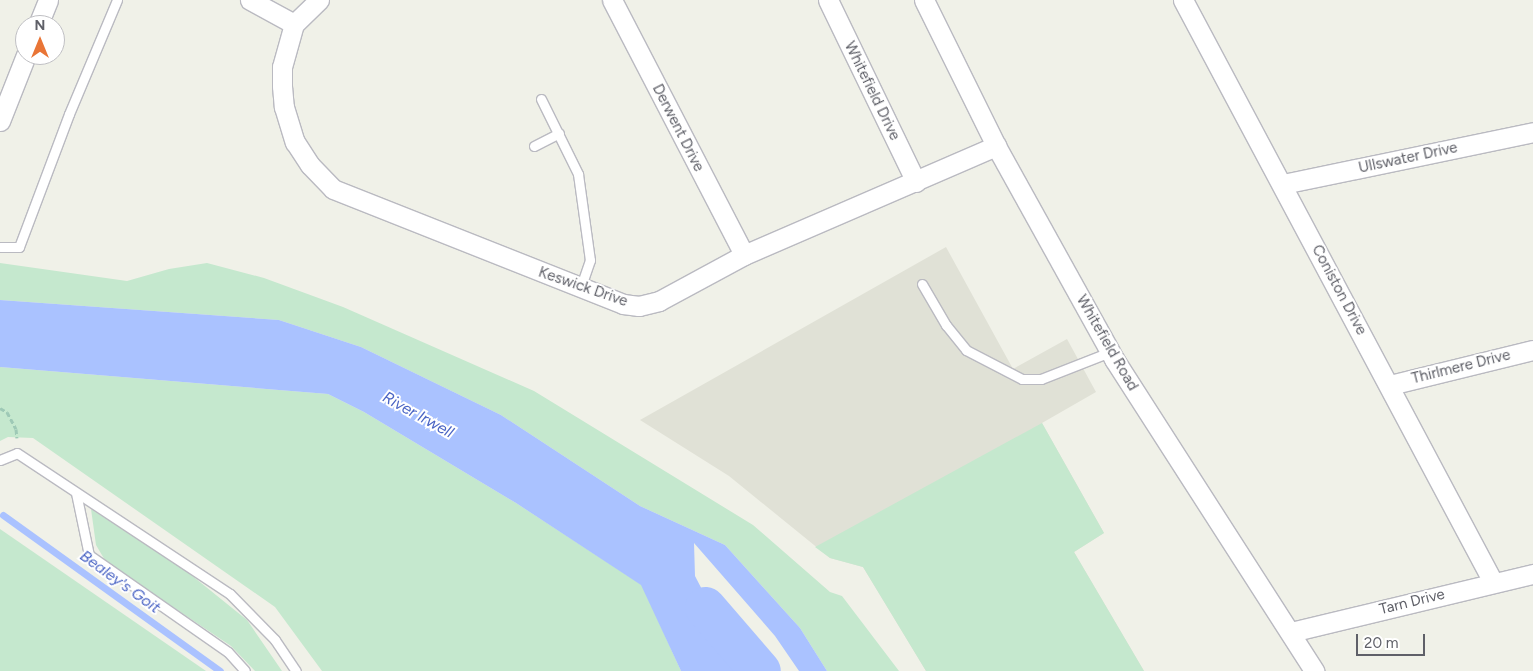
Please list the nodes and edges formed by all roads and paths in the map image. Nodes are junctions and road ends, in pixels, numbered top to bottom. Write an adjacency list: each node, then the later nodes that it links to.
1 (48, 0): 9 (street)
2 (117, 0): 20 (lane)
3 (250, 0): 10 (street)
4 (319, 0): 10 (street)
5 (612, 0): 21 (street, Derwent Drive)
6 (828, 0): 18 (street, Whitefield Drive)
7 (924, 0): 17 (street, Whitefield Road)
8 (1183, 0): 19 (street, Coniston Drive)
9 (42, 15)
10 (294, 24): 23 (street, Keswick Drive)
11 (22, 65): 13 (street)
12 (541, 99): 15 (lane)
13 (0, 121)
14 (1533, 132): 19 (street, Ullswater Drive)
15 (559, 133): 16 (lane); 23 (lane)
16 (534, 146)
17 (996, 146): 18 (street, Keswick Drive); 25 (street, Whitefield Road)
18 (916, 182): 21 (street, Keswick Drive)
19 (1283, 184): 26 (street, Coniston Drive)
20 (0, 247)
21 (744, 255): 23 (street, Keswick Drive)
22 (922, 284): 25 (lane)
23 (580, 289)
24 (1533, 350): 26 (street, Thirlmere Drive)
25 (1110, 352): 33 (street, Whitefield Road)
26 (1390, 385): 32 (street, Coniston Drive)
27 (0, 408): 28 (path)
28 (17, 453): 29 (lane); 30 (lane)
29 (0, 460)
30 (76, 493): 34 (lane); 35 (lane)
31 (1533, 574): 32 (street, Tarn Drive)
32 (1493, 582): 33 (street, Tarn Drive)
33 (1291, 632): 36 (street, Whitefield Road)
34 (245, 671)
35 (296, 671)
36 (1314, 671)

